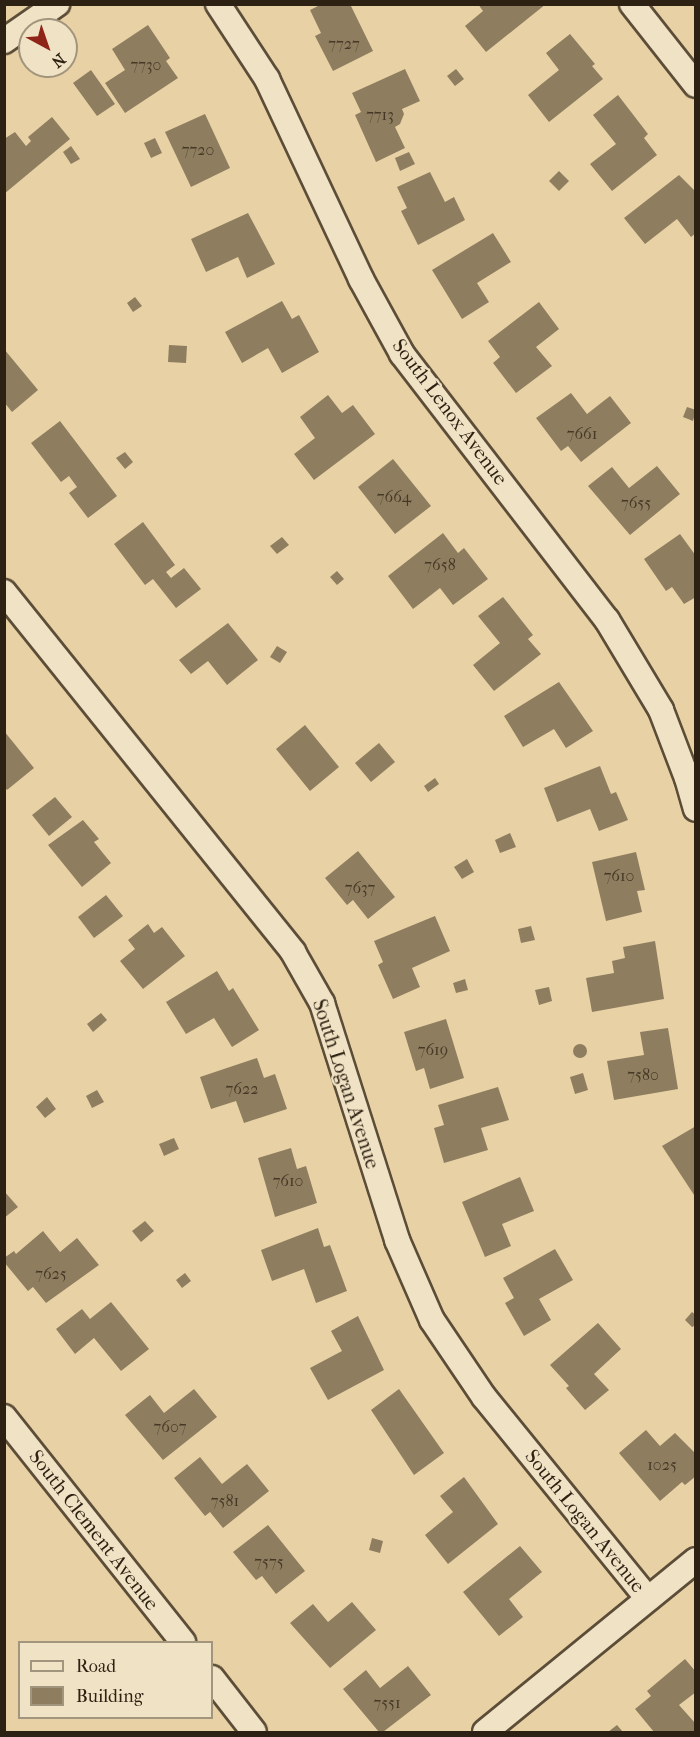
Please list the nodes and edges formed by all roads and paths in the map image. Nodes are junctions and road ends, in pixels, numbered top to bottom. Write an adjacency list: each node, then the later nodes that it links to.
1 (57, 4): 4 (street)
2 (218, 4): 7 (street, South Lenox Avenue)
3 (632, 4): 5 (street)
4 (4, 41)
5 (696, 85)
6 (4, 592): 10 (street, South Logan Avenue)
7 (696, 809)
8 (4, 1417): 11 (street, South Clement Avenue)
9 (696, 1560): 10 (street)
10 (648, 1599): 14 (street)
11 (182, 1641)
12 (213, 1679): 13 (street)
13 (254, 1732)
14 (485, 1732)

